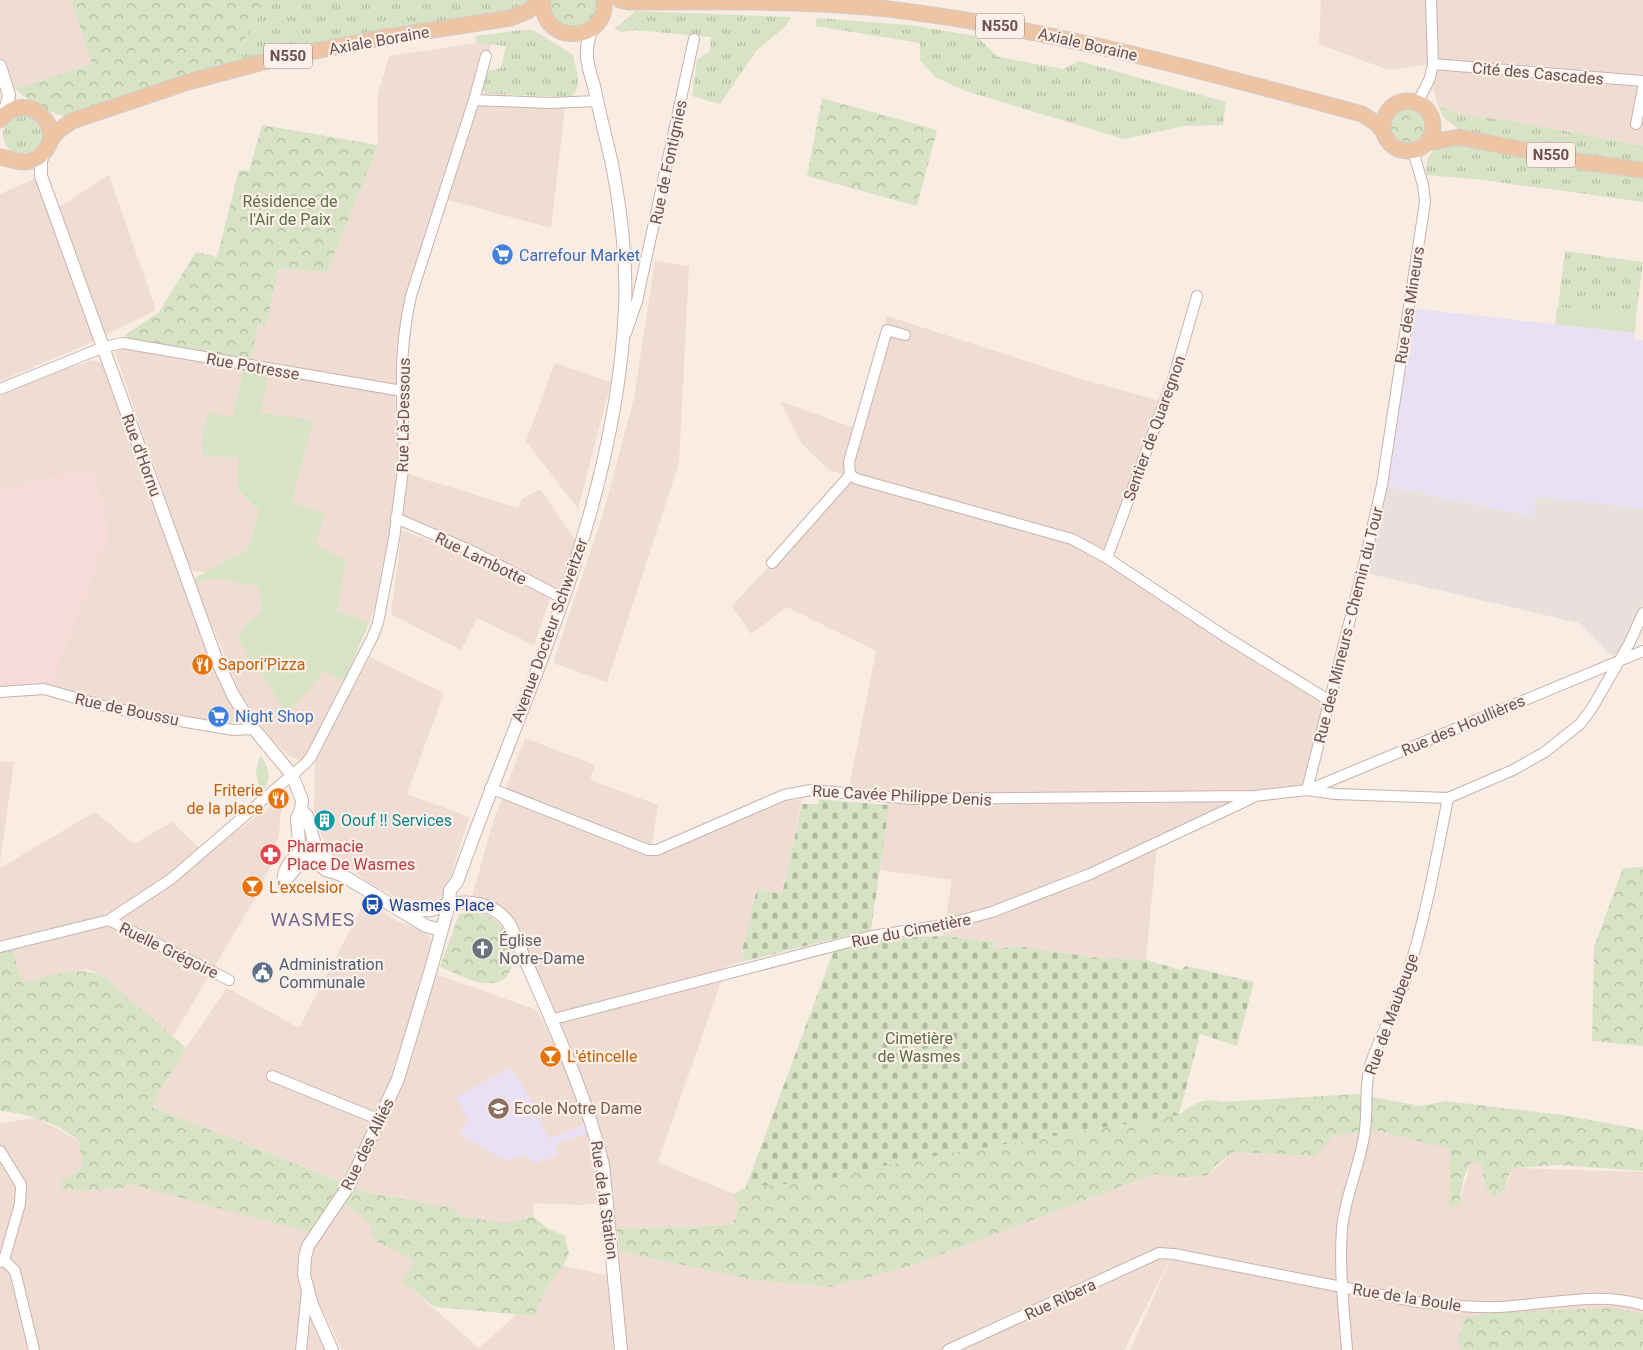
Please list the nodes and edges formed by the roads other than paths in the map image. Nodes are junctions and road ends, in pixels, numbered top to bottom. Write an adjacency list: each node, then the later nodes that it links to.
1 (541, 0): 5 (main road, Axiale Boraine / N550); 6 (main road, Axiale Boraine / N550)
2 (1431, 0): 11 (street)
3 (624, 1): 4 (main road, Axiale Boraine / N550); 21 (main road, Axiale Boraine / N550)
4 (604, 7): 7 (main road, Axiale Boraine / N550)
5 (510, 18): 6 (main road, N550); 24 (main road, Axiale Boraine / N550)
6 (557, 29): 7 (main road, N550); 9 (street)
7 (591, 29): 9 (street)
8 (694, 39): 36 (street, Rue de Fontignies)
9 (587, 55): 17 (street, Avenue Docteur Schweitzer)
10 (486, 56): 16 (street, Rue Là-Dessous)
11 (1434, 64): 13 (street, Cité des Cascades); 18 (street)
12 (0, 66): 14 (street)
13 (1643, 81)
14 (8, 86): 20 (street); 22 (street)
15 (1643, 88): 25 (street)
16 (474, 100): 17 (street); 39 (street, Rue Là-Dessous)
17 (597, 101): 36 (street, Avenue Docteur Schweitzer)
18 (1418, 102): 19 (main road, N550); 23 (main road, N550)
19 (1392, 106): 21 (main road, N550); 26 (main road)
20 (37, 112): 22 (main road); 24 (main road); 29 (main road)
21 (1362, 114): 26 (main road, N550)
22 (2, 118)
23 (1433, 120): 27 (main road, N550); 28 (main road)
24 (72, 122): 29 (main road, N550)
25 (1636, 124)
26 (1383, 131): 30 (main road, N550)
27 (1459, 137): 28 (main road, N550); 32 (main road, N550)
28 (1427, 143): 30 (main road, N550)
29 (47, 147): 31 (main road, N550); 33 (street)
30 (1413, 151): 40 (street, Rue des Mineurs)
31 (8, 156): 33 (street)
32 (1643, 170)
33 (40, 176): 37 (street, Rue d'Hornu)
34 (1197, 296): 43 (street, Sentier de Quaregnon)
35 (905, 335): 41 (street)
36 (622, 342): 45 (street, Avenue Docteur Schweitzer)
37 (104, 347): 38 (street, Rue Potresse); 39 (street, Rue Potresse); 51 (street, Rue d'Hornu)
38 (0, 389)
39 (402, 392): 42 (street, Rue Là-Dessous)
40 (1386, 460): 50 (street, Rue des Mineurs - Chemin du Tour)
41 (853, 477): 43 (street); 44 (street)
42 (396, 518): 45 (street, Rue Lambotte); 52 (street, Rue Là-Dessous)
43 (1107, 558): 50 (street)
44 (772, 563)
45 (564, 599): 53 (street, Avenue Docteur Schweitzer)
46 (1643, 613): 48 (street)
47 (1643, 651): 48 (street, Rue des Houllières)
48 (1620, 659): 54 (street, Rue des Houllières); 56 (street)
49 (0, 692): 51 (street, Rue de Boussu)
50 (1330, 701): 54 (street, Rue des Mineurs - Chemin du Tour)
51 (254, 729): 52 (street, Rue d'Hornu)
52 (292, 774): 58 (street, Rue d'Hornu); 59 (street, Rue Là-Dessous)
53 (490, 788): 55 (street, Rue Cavée Philippe Denis); 57 (street, Avenue Docteur Schweitzer)
54 (1307, 790): 55 (street, Rue Cavée Philippe Denis); 56 (street)
55 (1255, 796): 63 (street, Rue du Cimetière)
56 (1448, 798): 69 (street, Rue de Maubeuge)
57 (454, 903): 58 (street); 60 (street); 63 (street, Rue de la Station)
58 (396, 908): 60 (street)
59 (109, 920): 61 (street, Rue Là-Dessous); 62 (street, Ruelle Grégoire)
60 (441, 930): 65 (street, Rue des Alliés)
61 (0, 947)
62 (229, 980)
63 (550, 1020): 75 (street, Rue de la Station)
64 (272, 1076): 65 (street)
65 (380, 1120): 70 (street, Rue des Alliés)
66 (0, 1150): 68 (street)
67 (1174, 1254): 69 (street, Rue de la Boule); 76 (street, Rue Ribera)
68 (2, 1261): 72 (street)
69 (1343, 1288): 71 (street, Rue de la Boule); 77 (street, Rue de Maubeuge)
70 (308, 1289): 73 (street); 74 (street, Rue des Alliés)
71 (1643, 1305)
72 (34, 1350)
73 (301, 1350)
74 (332, 1350)
75 (622, 1350)
76 (948, 1350)
77 (1347, 1350)

